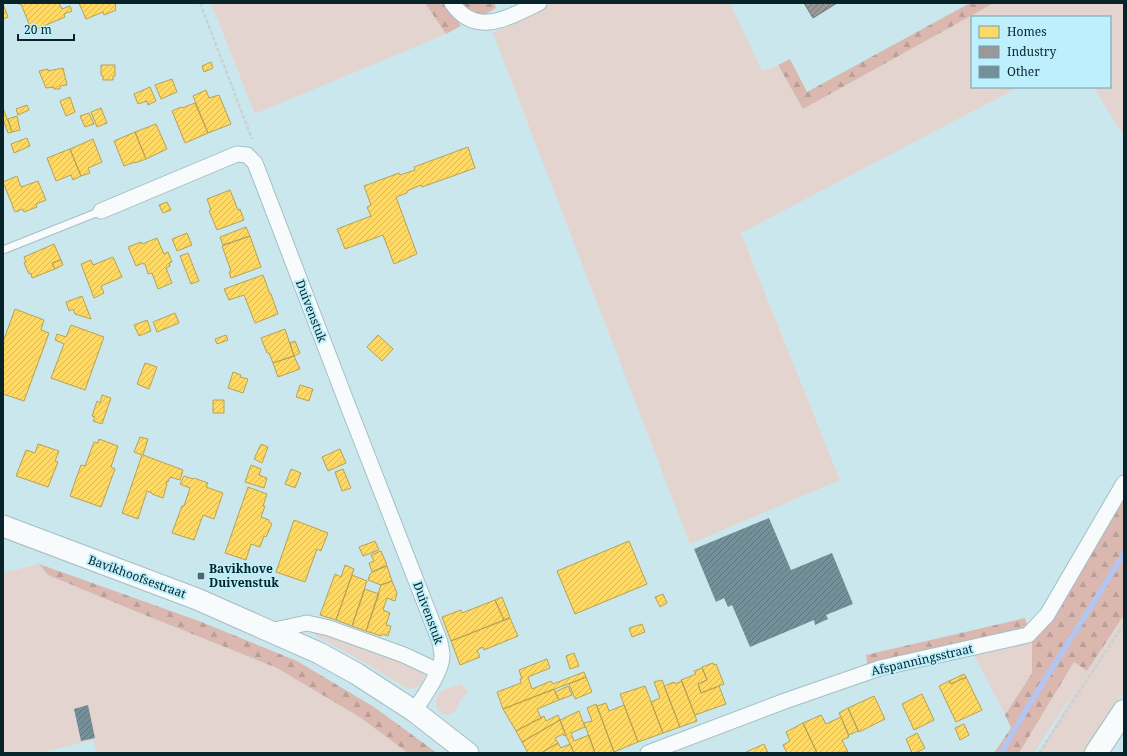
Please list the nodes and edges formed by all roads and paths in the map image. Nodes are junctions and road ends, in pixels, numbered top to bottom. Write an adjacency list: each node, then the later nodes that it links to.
1 (200, 3): 4 (path)
2 (452, 3): 3 (street)
3 (538, 3)
4 (247, 155): 5 (street); 11 (street, Duivenstuk)
5 (101, 211): 6 (lane)
6 (3, 250)
7 (1124, 483): 15 (street, Afspanningsstraat)
8 (3, 526): 10 (street, Bavikhoofsestraat)
9 (1124, 624): 16 (path)
10 (270, 631): 11 (street); 12 (street, Bavikhoofsestraat)
11 (438, 671): 12 (street, Duivenstuk)
12 (414, 711): 14 (street, Bavikhoofsestraat)
13 (1124, 711): 17 (main road)
14 (468, 753)
15 (648, 753)
16 (1039, 753)
17 (1096, 753)

